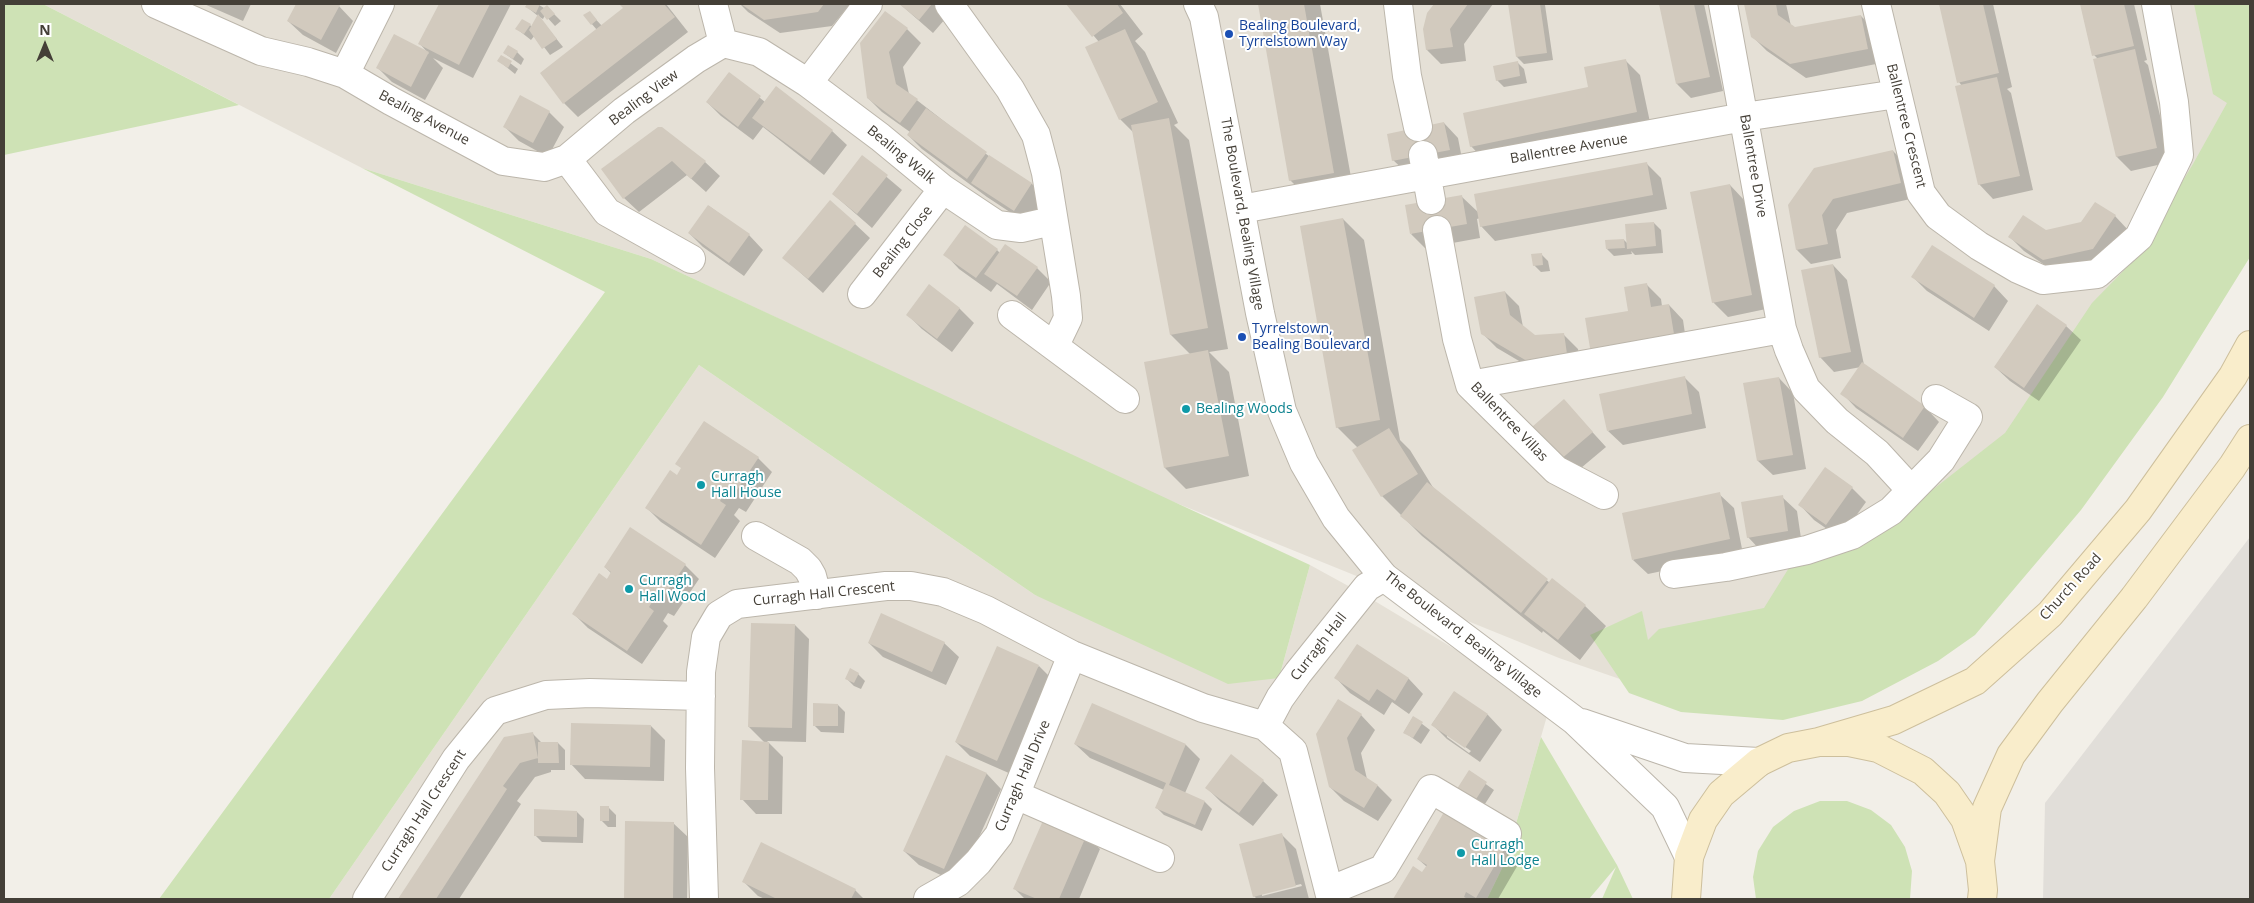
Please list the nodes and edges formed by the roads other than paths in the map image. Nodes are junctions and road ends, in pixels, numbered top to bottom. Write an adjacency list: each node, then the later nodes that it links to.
1 (156, 4): 12 (street, Bealing Avenue)
2 (380, 4): 12 (street)
3 (714, 4): 11 (street)
4 (868, 4): 13 (street)
5 (949, 4): 21 (street)
6 (1198, 4): 20 (street, The Boulevard, Bealing Village)
7 (1398, 4): 16 (street)
8 (1723, 4): 15 (street, Ballentree Drive)
9 (1876, 4): 14 (street, Ballentree Crescent)
10 (2156, 4): 14 (street, Ballentree Crescent)
11 (723, 43): 13 (street, Bealing Walk); 17 (street, Bealing View)
12 (345, 74): 18 (street, Bealing Avenue)
13 (808, 83): 19 (street, Bealing Walk)
14 (1898, 94): 15 (street, Ballentree Avenue)
15 (1744, 117): 20 (street, Ballentree Avenue); 26 (street, Ballentree Drive)
16 (1418, 127)
17 (567, 158): 18 (street, Bealing View); 23 (street)
18 (503, 161)
19 (943, 189): 21 (street, Bealing Walk); 24 (street, Bealing Close)
20 (1241, 209): 37 (street, The Boulevard, Bealing Village)
21 (1052, 221): 27 (street)
22 (1437, 230): 29 (street, Ballentree Villas)
23 (691, 259)
24 (862, 294)
25 (1012, 314): 27 (street)
26 (1782, 329): 29 (street); 33 (street, Ballentree Drive)
27 (1055, 345): 30 (street)
28 (2250, 345): 43 (main road, Church Road)
29 (1470, 384): 34 (street, Ballentree Villas)
30 (1125, 399)
31 (1936, 399): 33 (street)
32 (2250, 439): 49 (main road)
33 (1911, 490): 36 (street)
34 (1604, 495)
35 (756, 536): 38 (street)
36 (1674, 574)
37 (1384, 577): 41 (street, The Boulevard, Bealing Village); 42 (street, Curragh Hall)
38 (817, 595): 39 (street, Curragh Hall Crescent); 40 (street, Curragh Hall Crescent)
39 (1072, 655): 42 (street, Curragh Hall Crescent); 45 (street, Curragh Hall Drive)
40 (701, 696): 51 (street, Curragh Hall Crescent); 52 (street)
41 (1574, 720): 44 (street, The Boulevard, Bealing Village); 47 (street, The Boulevard, Bealing Village)
42 (1265, 726): 50 (street, Curragh Hall Crescent)
43 (1819, 742): 44 (main road); 49 (main road)
44 (1759, 762): 47 (main road)
45 (1016, 795): 48 (street); 53 (street, Curragh Hall Drive)
46 (1507, 834): 50 (street)
47 (1689, 857): 54 (main road)
48 (1160, 858)
49 (1980, 861): 55 (main road)
50 (1330, 895)
51 (367, 899)
52 (704, 899)
53 (928, 899)
54 (1686, 899)
55 (1982, 899)

